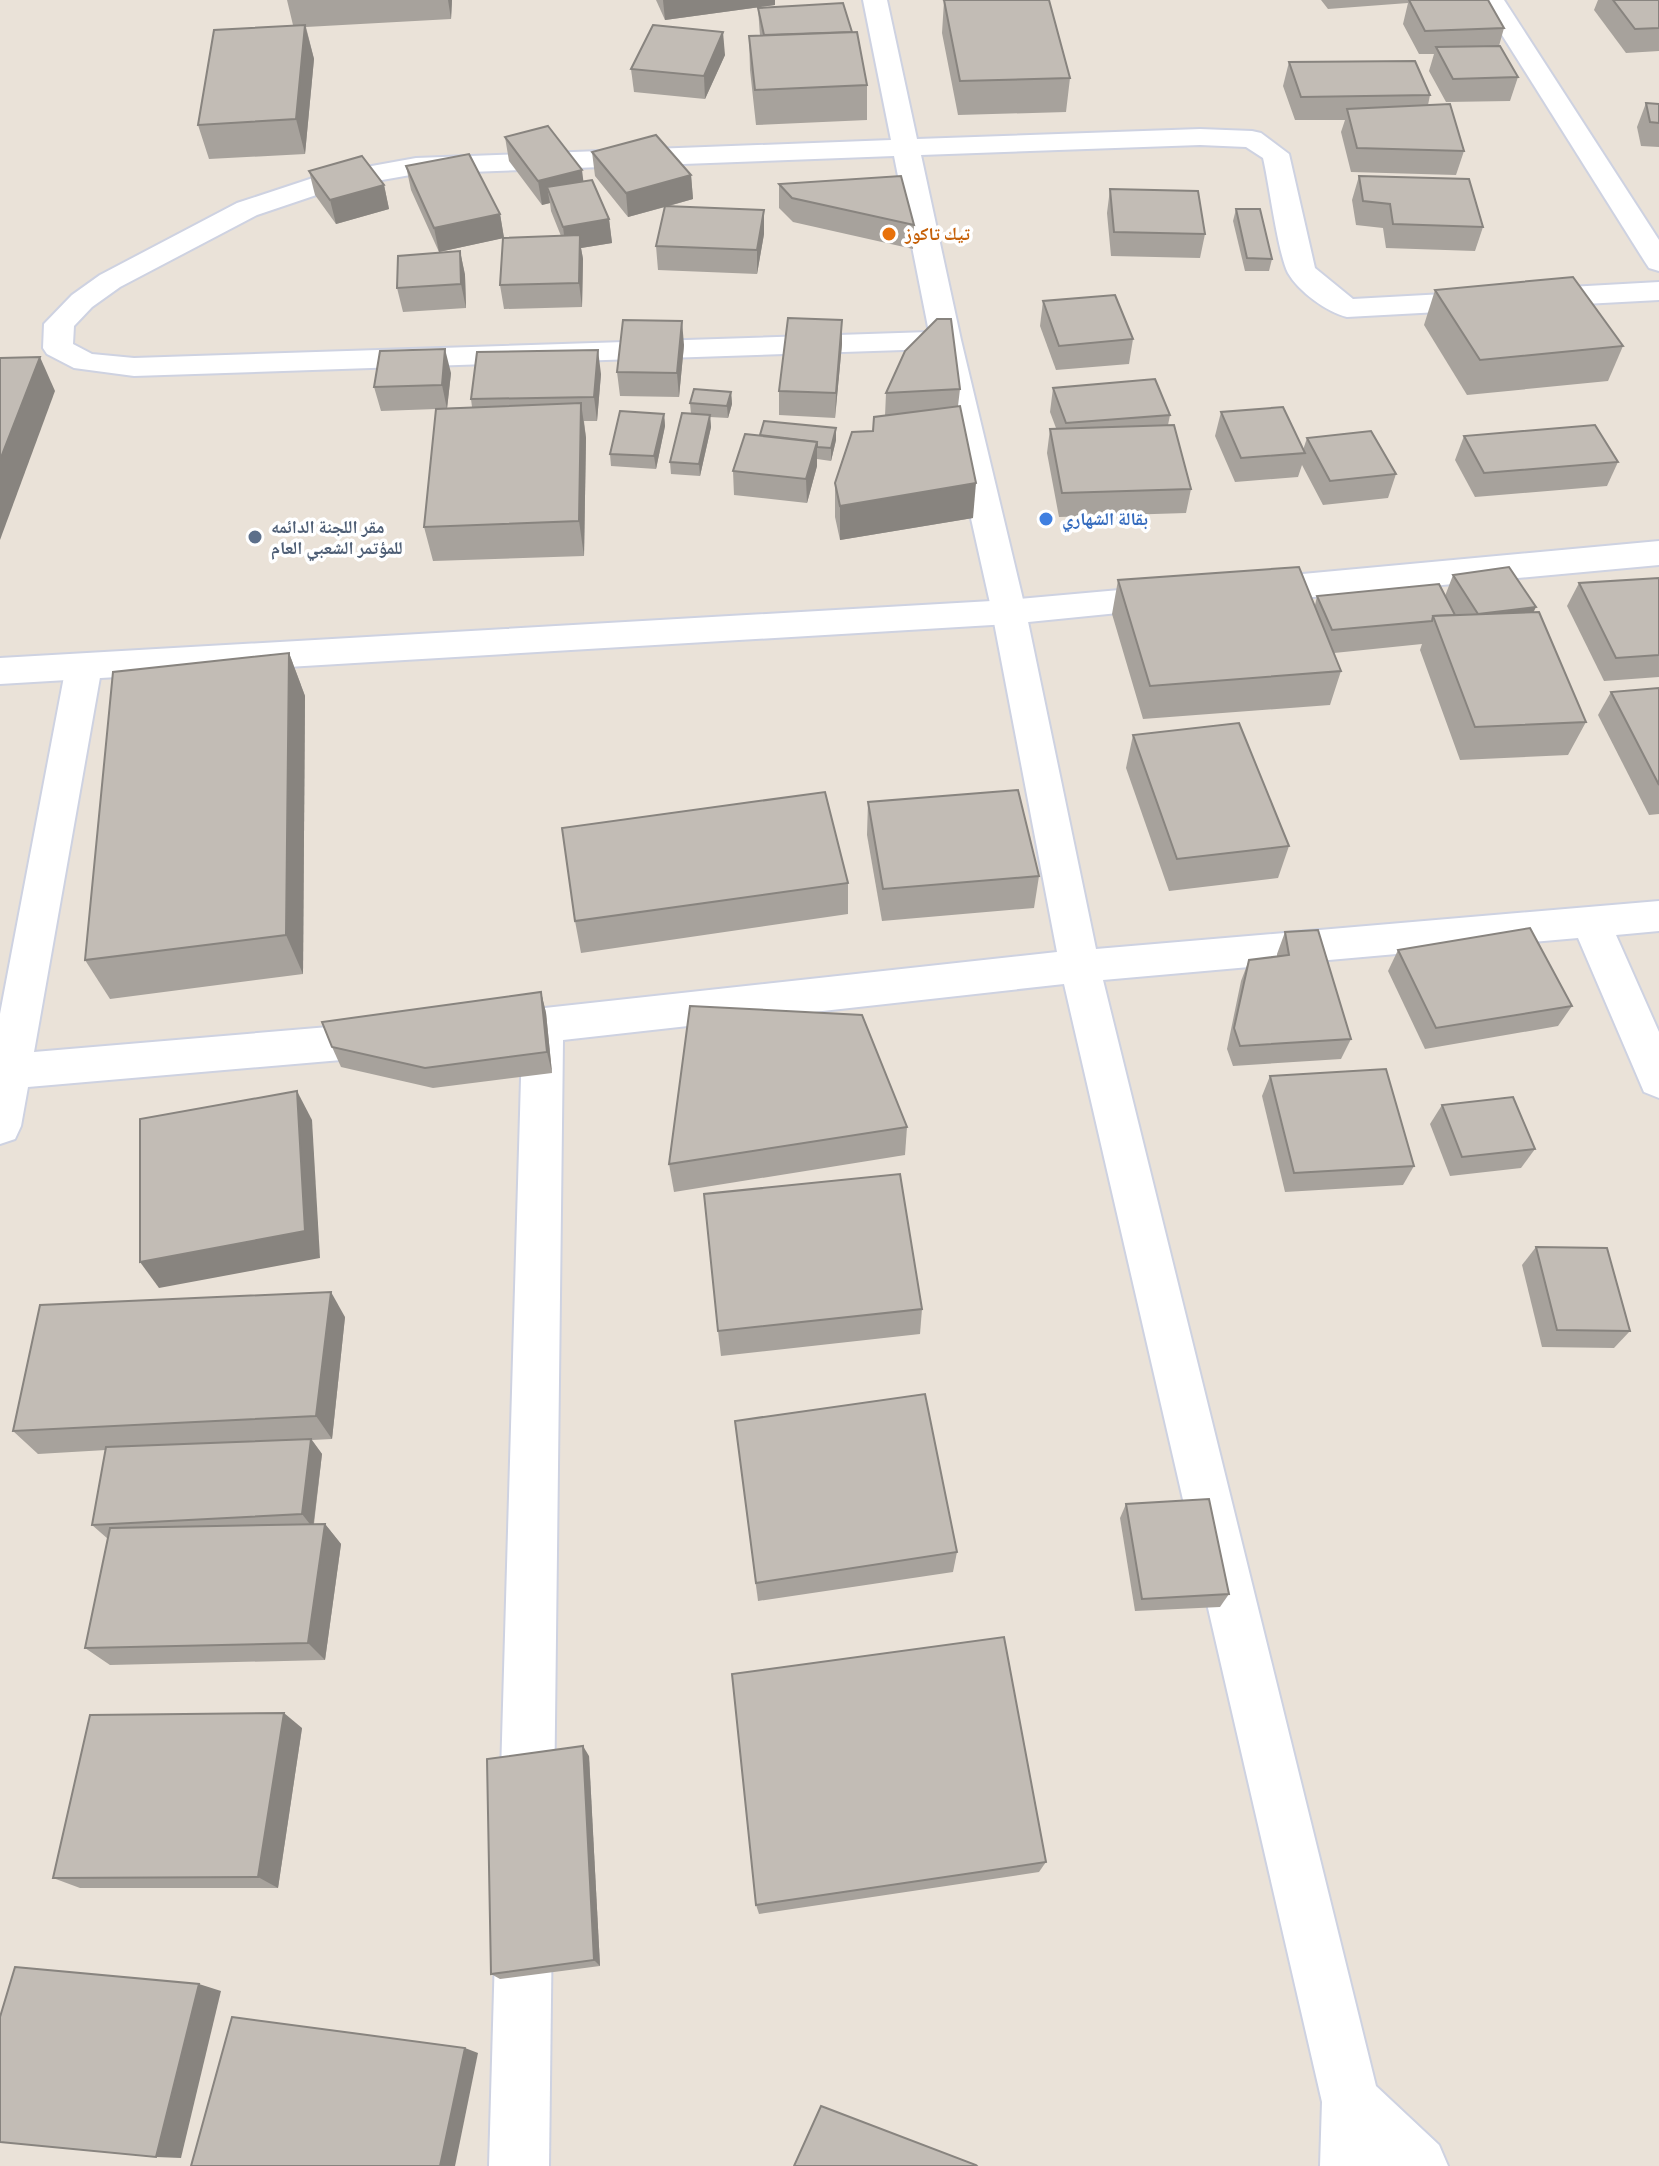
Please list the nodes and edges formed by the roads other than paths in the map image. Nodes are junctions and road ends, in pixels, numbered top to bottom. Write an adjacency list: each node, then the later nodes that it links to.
1 (875, 0): 3 (street)
2 (1492, 0): 4 (street)
3 (904, 146): 5 (street); 6 (street); 6 (street)
4 (1659, 262)
5 (1659, 291)
6 (946, 340): 8 (street)
7 (1659, 553): 8 (street)
8 (1009, 612): 9 (street); 13 (street)
9 (84, 666): 10 (street); 15 (street)
10 (0, 671)
11 (1659, 916): 12 (street)
12 (1591, 922): 13 (street); 16 (street)
13 (1080, 966): 14 (street); 18 (street)
14 (543, 1026): 15 (street); 19 (street)
15 (4, 1072): 17 (street)
16 (1659, 1080)
17 (0, 1126)
18 (1351, 2102): 20 (street); 21 (street)
19 (519, 2166)
20 (1350, 2166)
21 (1418, 2166)

